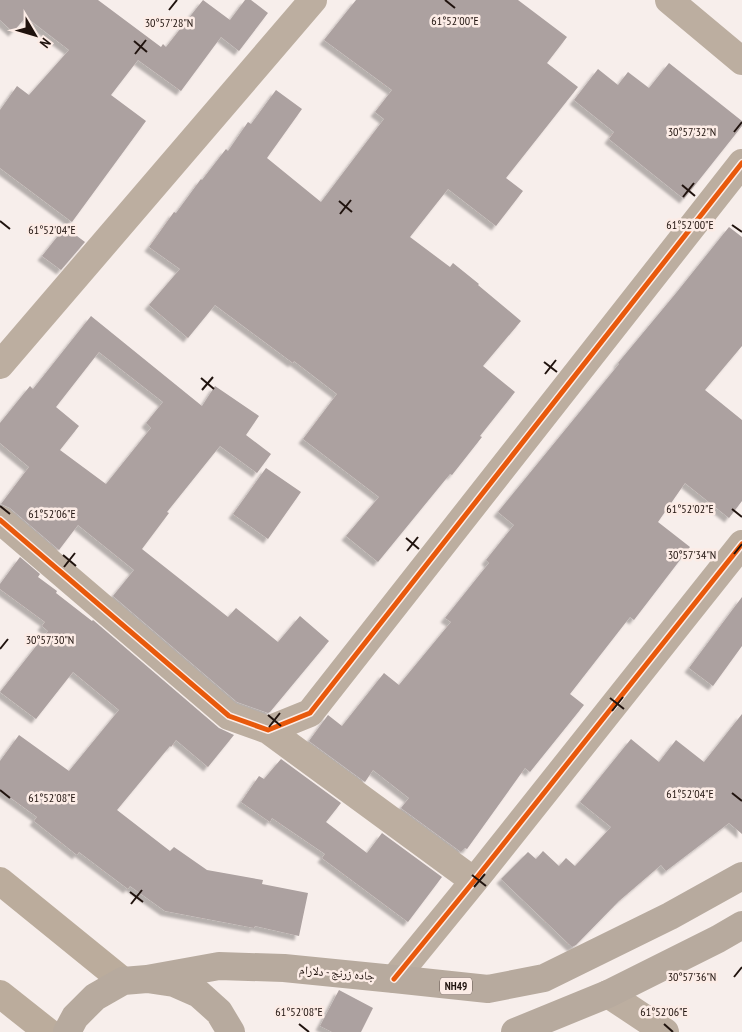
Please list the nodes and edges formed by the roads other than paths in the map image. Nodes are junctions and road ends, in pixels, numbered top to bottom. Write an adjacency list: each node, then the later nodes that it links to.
1 (313, 0): 5 (street)
2 (669, 0): 3 (street)
3 (742, 61)
4 (742, 163): 8 (street)
5 (0, 365)
6 (0, 520): 8 (street)
7 (742, 544): 11 (street)
8 (268, 730): 11 (street)
9 (742, 876): 13 (highway, جاده زرنج - دلارام / NH49)
10 (0, 881): 14 (main road)
11 (474, 881): 13 (street)
12 (742, 925): 16 (highway)
13 (394, 978): 14 (highway, جاده زرنج - دلارام / NH49)
14 (135, 980): 18 (highway, NH49); 19 (highway)
15 (0, 994): 17 (main road)
16 (608, 994): 20 (highway); 21 (street)
17 (48, 1032)
18 (67, 1032)
19 (231, 1032)
20 (515, 1032)
21 (665, 1032)

